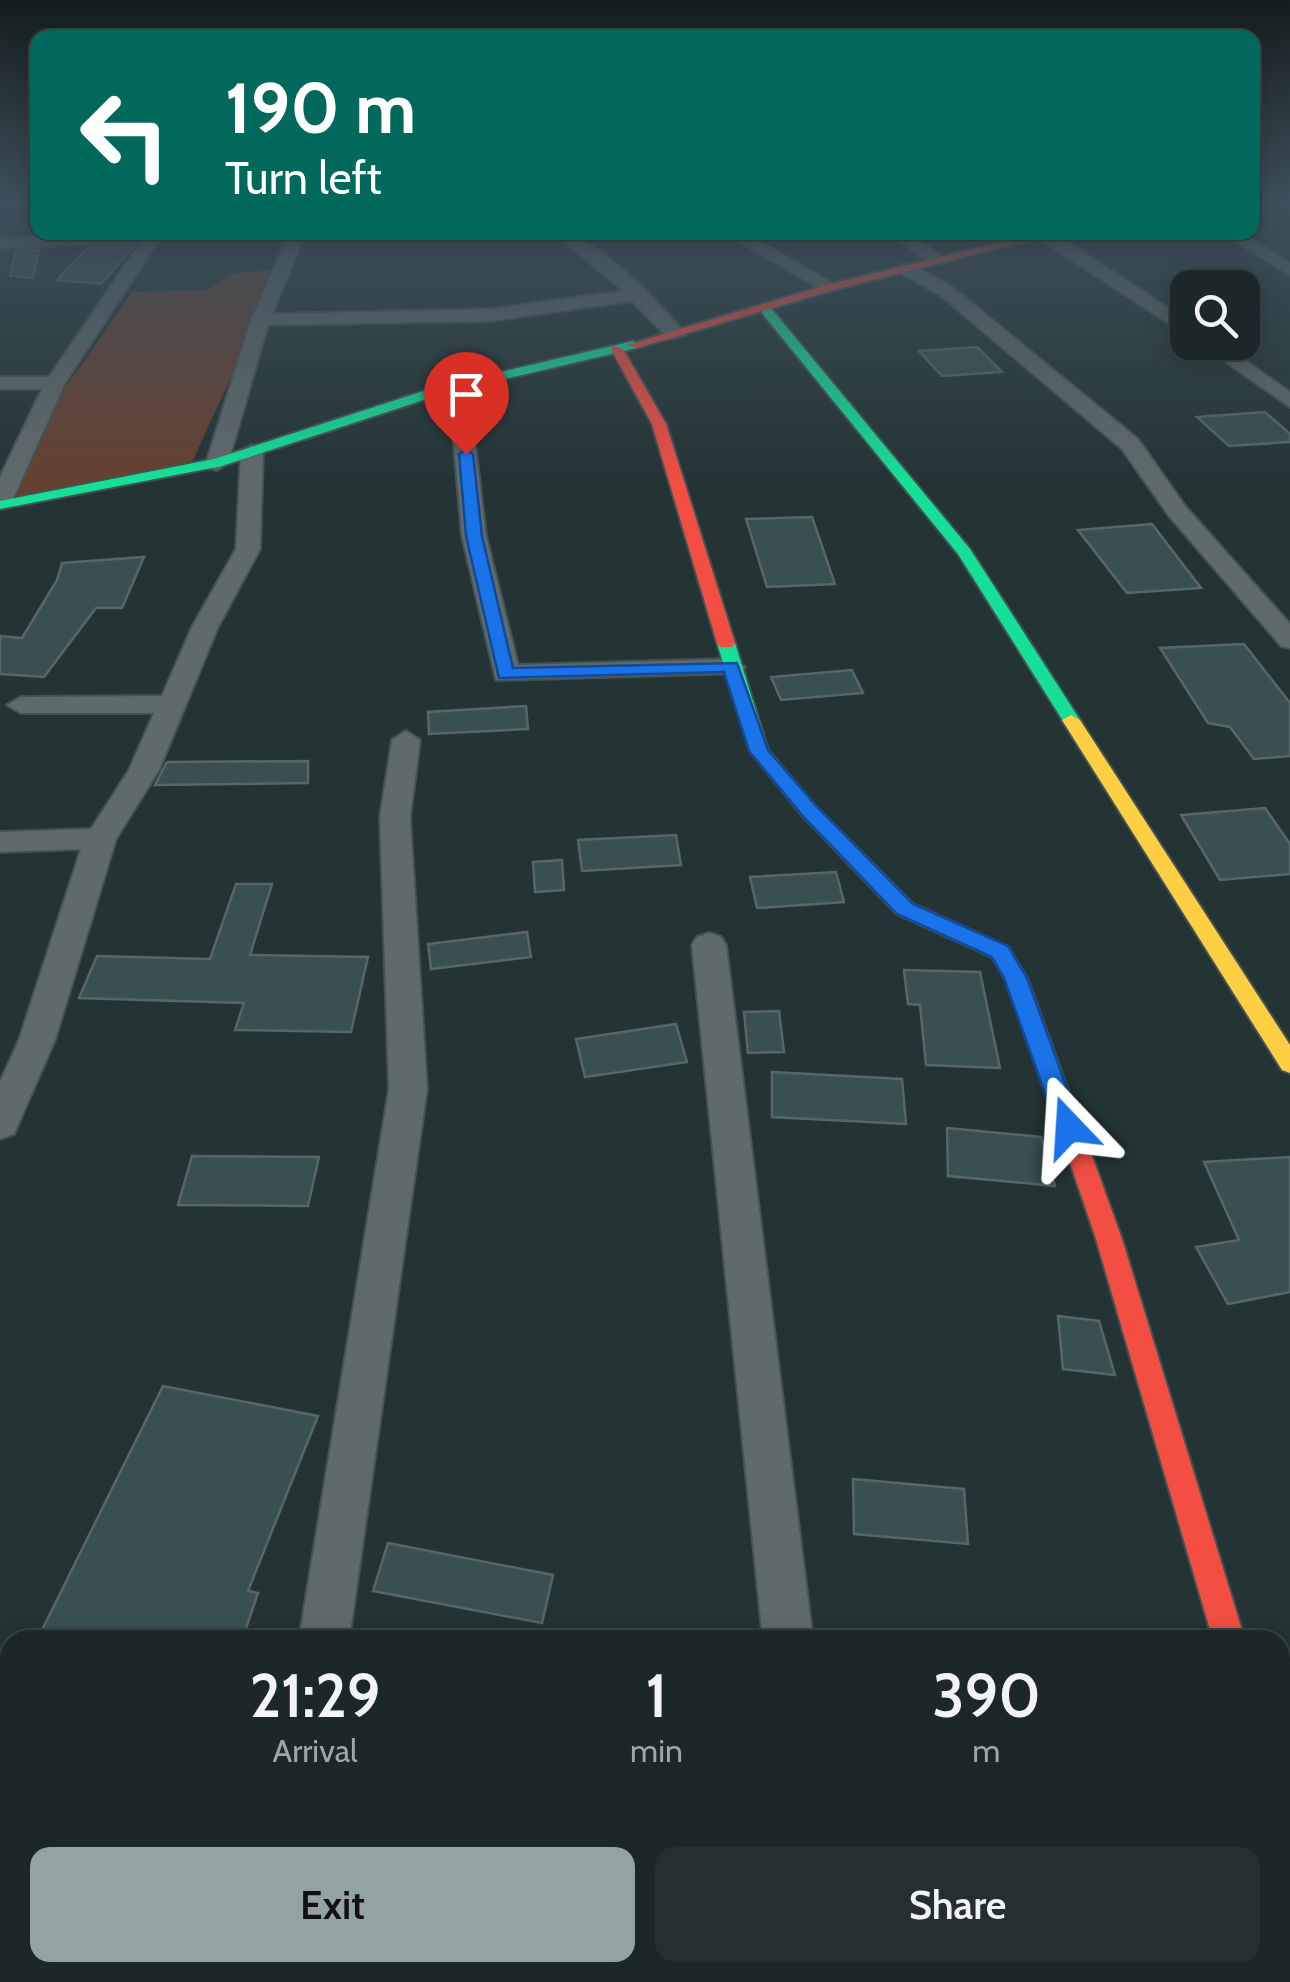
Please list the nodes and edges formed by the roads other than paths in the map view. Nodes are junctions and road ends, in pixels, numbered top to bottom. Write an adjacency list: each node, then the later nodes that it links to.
1 (113, 296): 15 (street)
2 (270, 296): 10 (street)
3 (626, 296): 10 (street)
4 (637, 296): 11 (street)
5 (804, 296): 8 (street)
6 (953, 296): 21 (street)
7 (1141, 296): 9 (street)
8 (766, 310): 11 (street); 29 (street)
9 (1170, 317)
10 (260, 320): 19 (street)
11 (676, 335): 12 (street)
12 (616, 349): 16 (street); 22 (street)
13 (1231, 360): 17 (street)
14 (0, 383): 15 (street)
15 (55, 383): 20 (street)
16 (441, 390): 18 (street); 22 (street)
17 (1290, 402)
18 (252, 452): 19 (street); 23 (street)
19 (217, 462): 20 (street)
20 (0, 503)
21 (1290, 640)
22 (731, 667): 33 (street)
23 (170, 704): 24 (street); 26 (street)
24 (22, 705)
25 (406, 740): 31 (street)
26 (100, 839): 27 (street); 30 (street)
27 (0, 842)
28 (710, 945): 32 (street)
29 (1290, 1064)
30 (2, 1114)
31 (326, 1630)
32 (787, 1630)
33 (1225, 1630)

